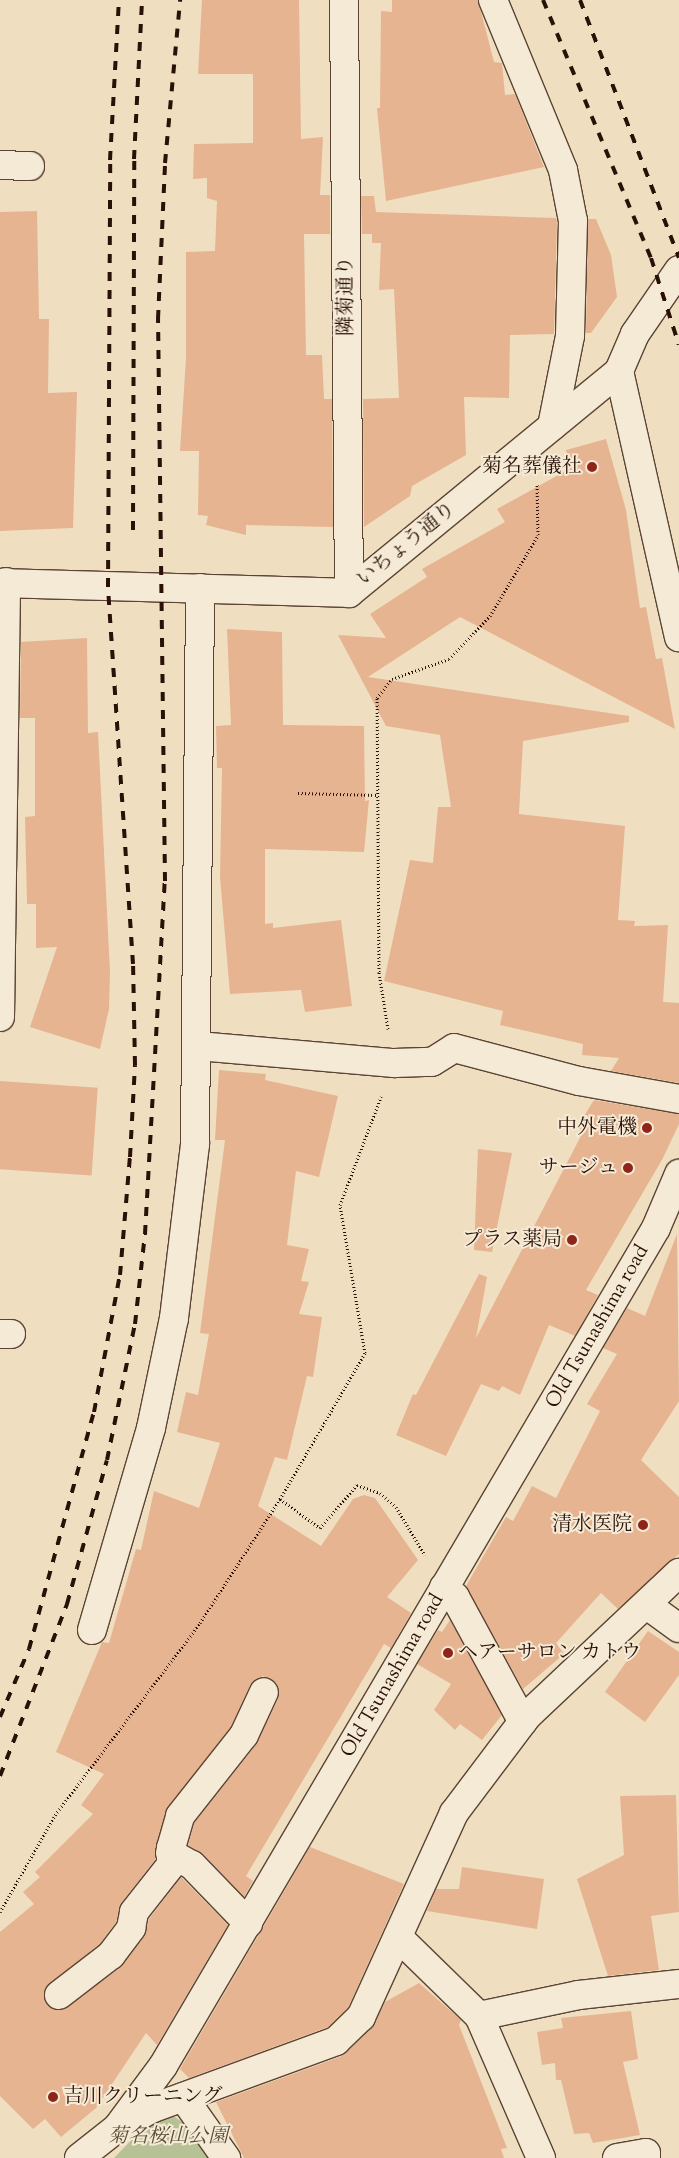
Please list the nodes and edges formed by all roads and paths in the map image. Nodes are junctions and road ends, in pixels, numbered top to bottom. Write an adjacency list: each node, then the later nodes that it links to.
1 (344, 0): 10 (street, 隣菊通り)
2 (493, 0): 7 (street)
3 (0, 165): 4 (street)
4 (30, 166)
5 (679, 270): 6 (street)
6 (620, 371): 7 (street, いちょう通り); 11 (street)
7 (544, 433): 10 (street, いちょう通り); 13 (path)
8 (3, 583): 9 (street, いちょう通り); 14 (street)
9 (200, 588): 10 (street, いちょう通り); 15 (street)
10 (349, 593)
11 (679, 637)
12 (298, 793): 13 (path)
13 (378, 795): 16 (path)
14 (0, 1017)
15 (198, 1046): 16 (street); 24 (street)
16 (394, 1064): 17 (street); 19 (path)
17 (679, 1099)
18 (679, 1174): 21 (street, Old Tsunashima road)
19 (280, 1499): 21 (path); 28 (path)
20 (679, 1574): 22 (street)
21 (444, 1587): 26 (street); 29 (street, Old Tsunashima road)
22 (647, 1605): 23 (street); 26 (street)
23 (679, 1628)
24 (92, 1630)
25 (264, 1692): 27 (street)
26 (523, 1722): 30 (street)
27 (170, 1853): 29 (street); 32 (street)
28 (0, 1912)
29 (248, 1923): 35 (street, Old Tsunashima road)
30 (398, 1937): 33 (street); 34 (street)
31 (679, 1984): 33 (street)
32 (59, 1995)
33 (479, 2016): 38 (street)
34 (183, 2097): 35 (street); 37 (street)
35 (117, 2128): 36 (street, Old Tsunashima road)
36 (79, 2158)
37 (226, 2158)
38 (541, 2158)
39 (618, 2158): 40 (street)
40 (646, 2158)

